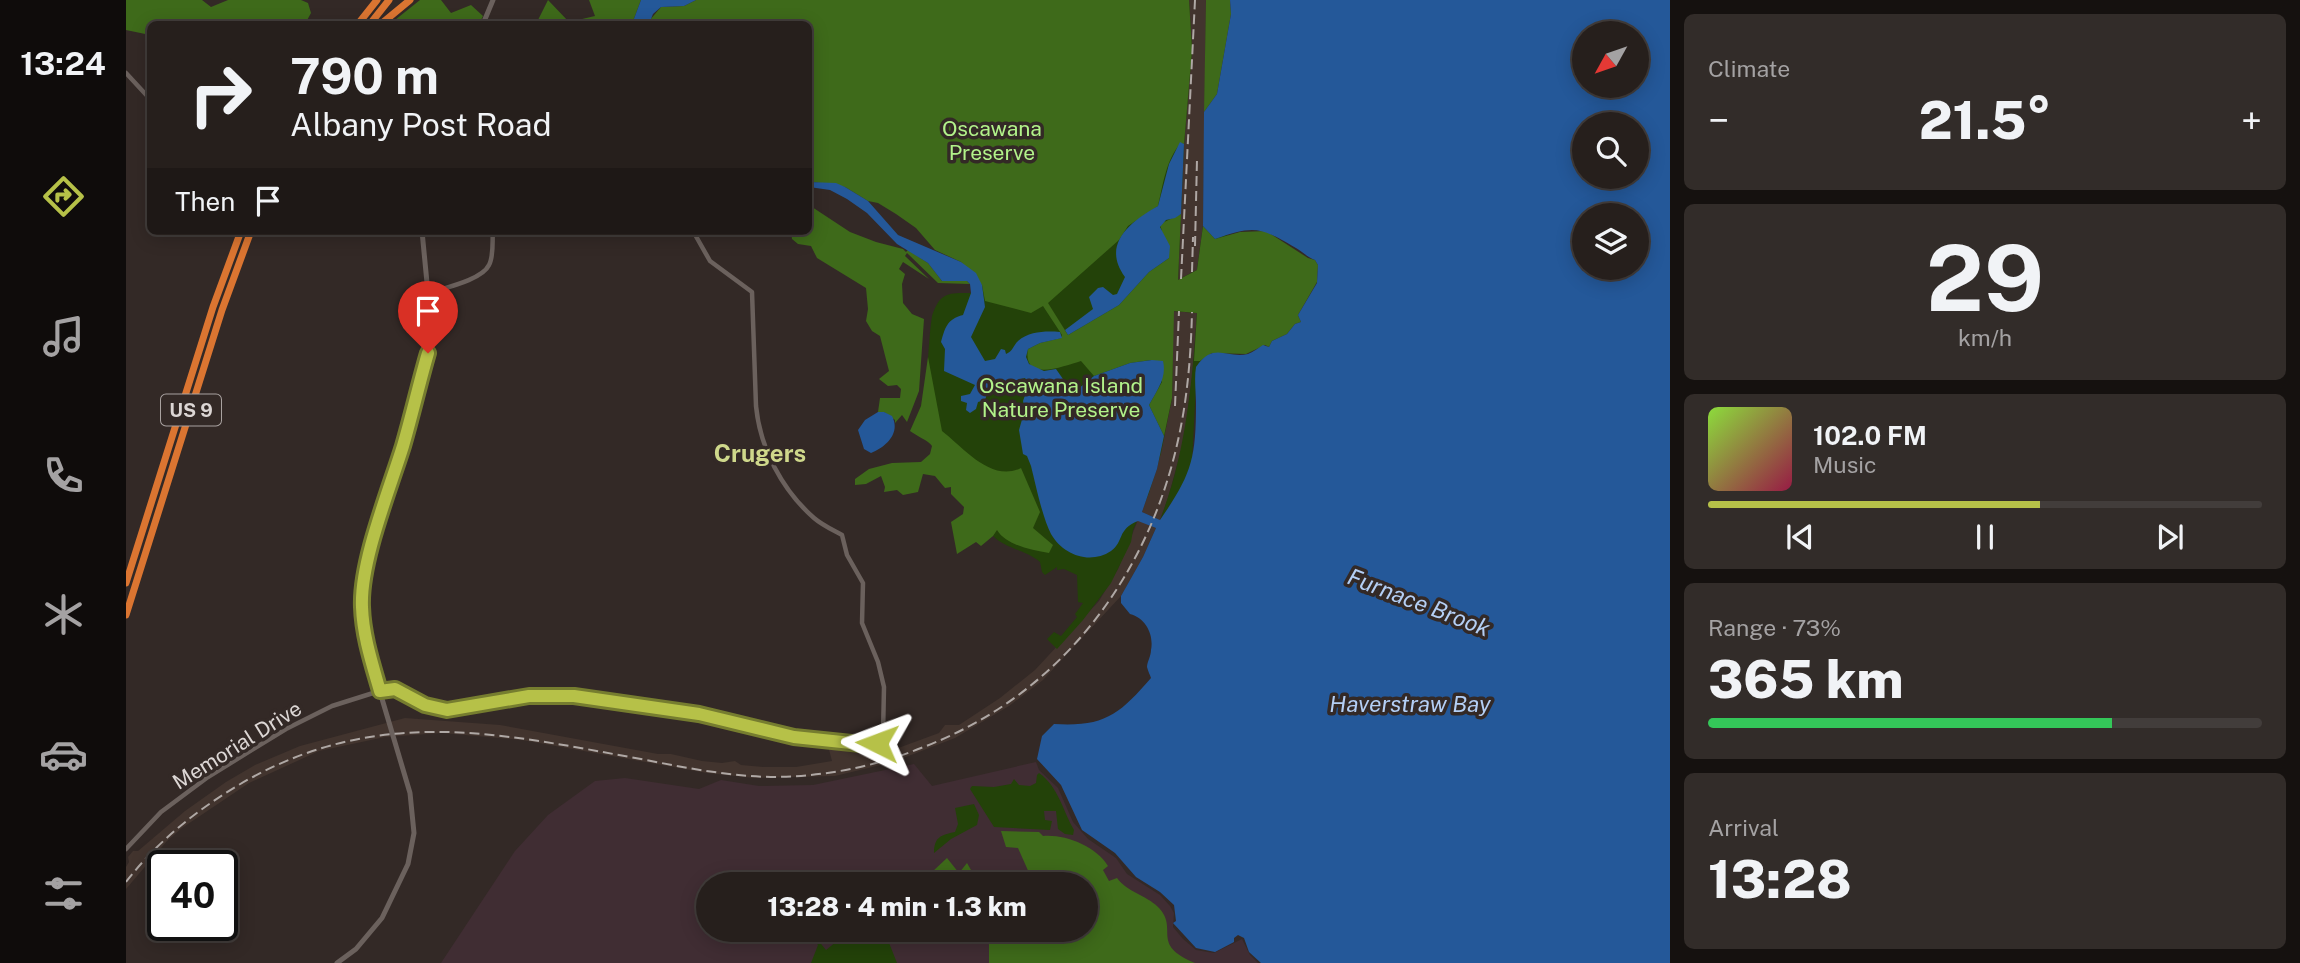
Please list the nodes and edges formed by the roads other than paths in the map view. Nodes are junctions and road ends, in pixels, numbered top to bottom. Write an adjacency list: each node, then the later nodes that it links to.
1 (375, 0): 5 (highway)
2 (389, 0): 6 (highway)
3 (410, 0): 7 (highway)
4 (493, 0): 8 (main road)
5 (359, 21)
6 (372, 21)
7 (385, 21)
8 (484, 21)
9 (126, 73): 10 (street)
10 (147, 96)
11 (240, 235): 17 (highway, US 9)
12 (250, 235): 18 (highway, US 9)
13 (422, 235): 16 (main road)
14 (493, 235): 16 (street)
15 (695, 235): 19 (street)
16 (429, 293): 19 (main road)
17 (126, 583)
18 (126, 615)
19 (380, 691): 20 (street, Memorial Drive); 21 (main road)
20 (126, 849)
21 (337, 963)

